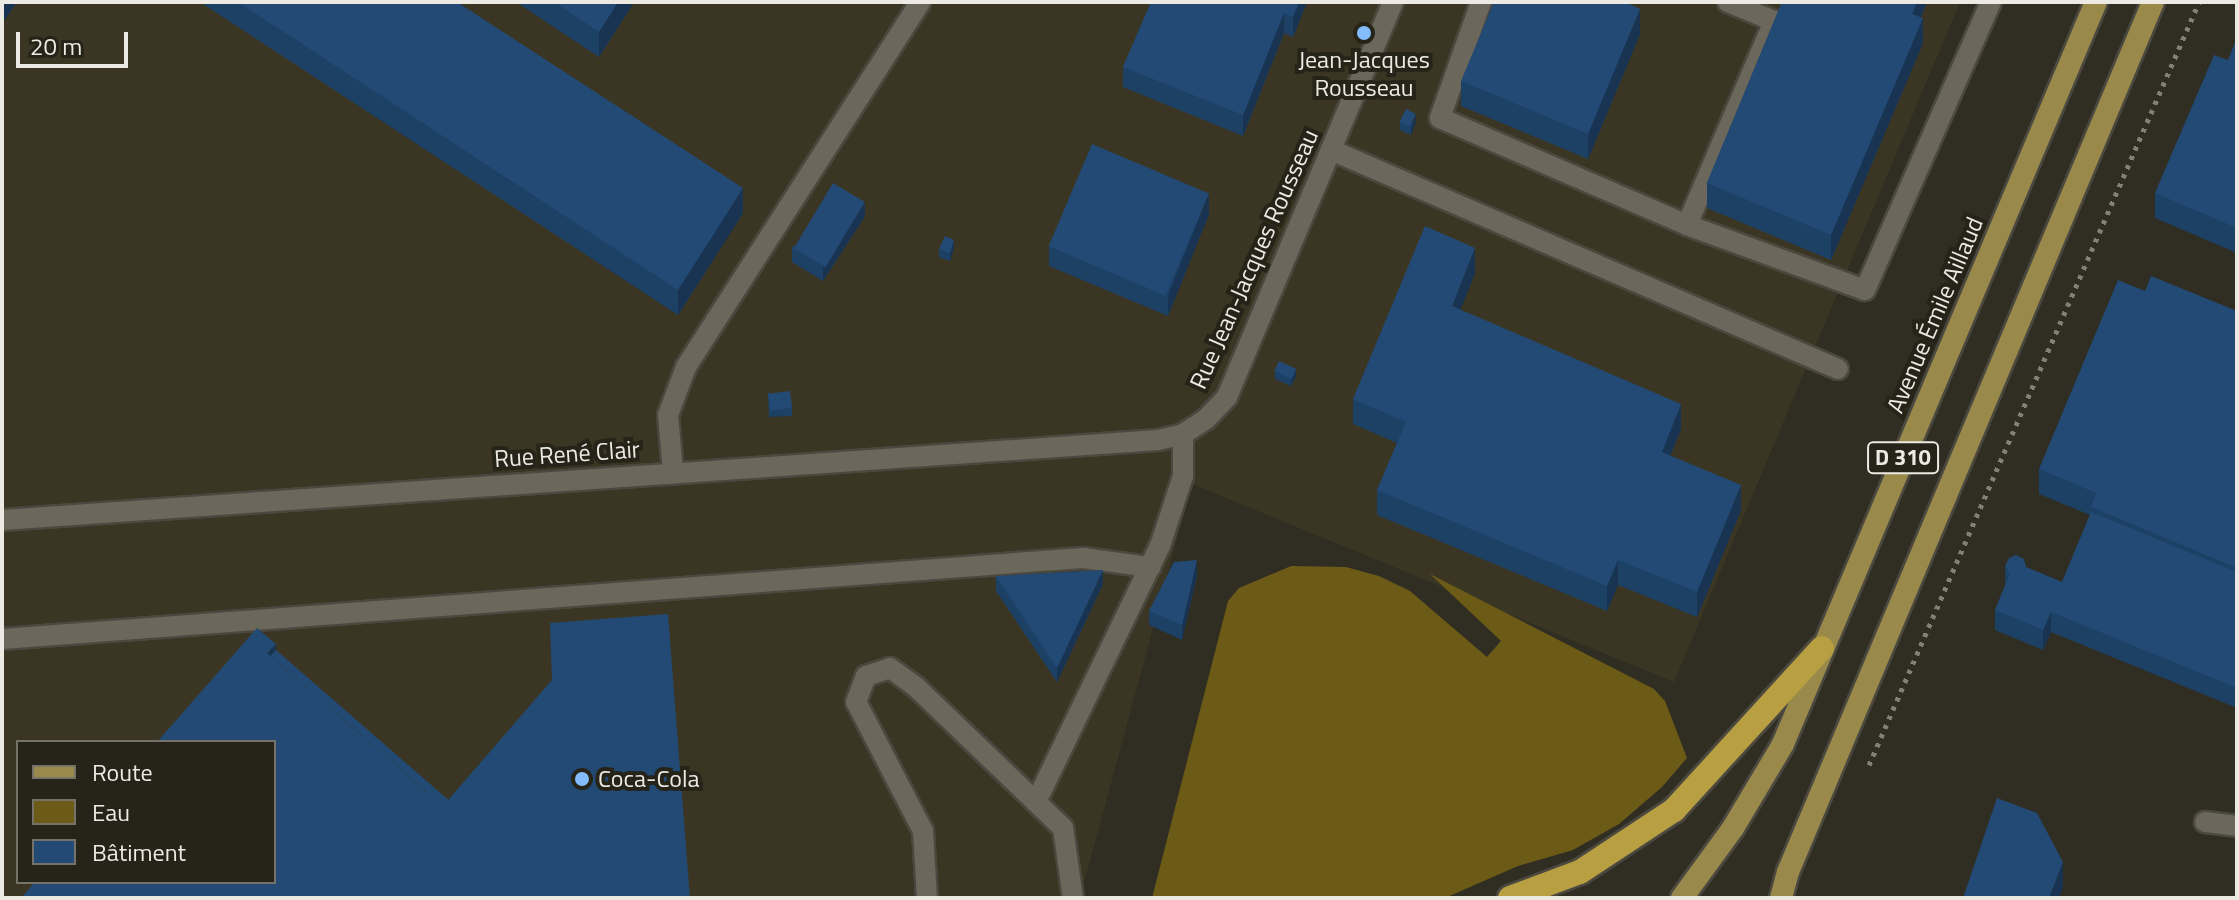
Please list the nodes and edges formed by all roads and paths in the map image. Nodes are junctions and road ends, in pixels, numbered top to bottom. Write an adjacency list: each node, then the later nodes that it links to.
1 (920, 2): 13 (lane)
2 (1393, 2): 9 (lane, Rue Jean-Jacques Rousseau)
3 (1481, 2): 10 (lane)
4 (1728, 2): 10 (lane)
5 (1991, 2): 10 (lane)
6 (2096, 2): 17 (main road, Avenue Émile Aillaud / D 310)
7 (2153, 2): 26 (main road, D 310)
8 (2199, 2): 18 (path)
9 (1331, 150): 11 (lane); 12 (lane, Rue Jean-Jacques Rousseau)
10 (1687, 225)
11 (1838, 369)
12 (1183, 434): 13 (lane, Rue René Clair); 15 (lane)
13 (673, 472): 14 (lane, Rue René Clair)
14 (2, 520)
15 (1150, 567): 16 (lane); 19 (lane)
16 (2, 639)
17 (1822, 648): 24 (highway); 25 (main road, Avenue Émile Aillaud / D 310)
18 (1868, 768)
19 (1036, 802): 22 (lane); 23 (lane)
20 (2205, 822): 21 (lane)
21 (2237, 826)
22 (927, 898)
23 (1073, 898)
24 (1510, 898)
25 (1682, 898)
26 (1781, 898)

